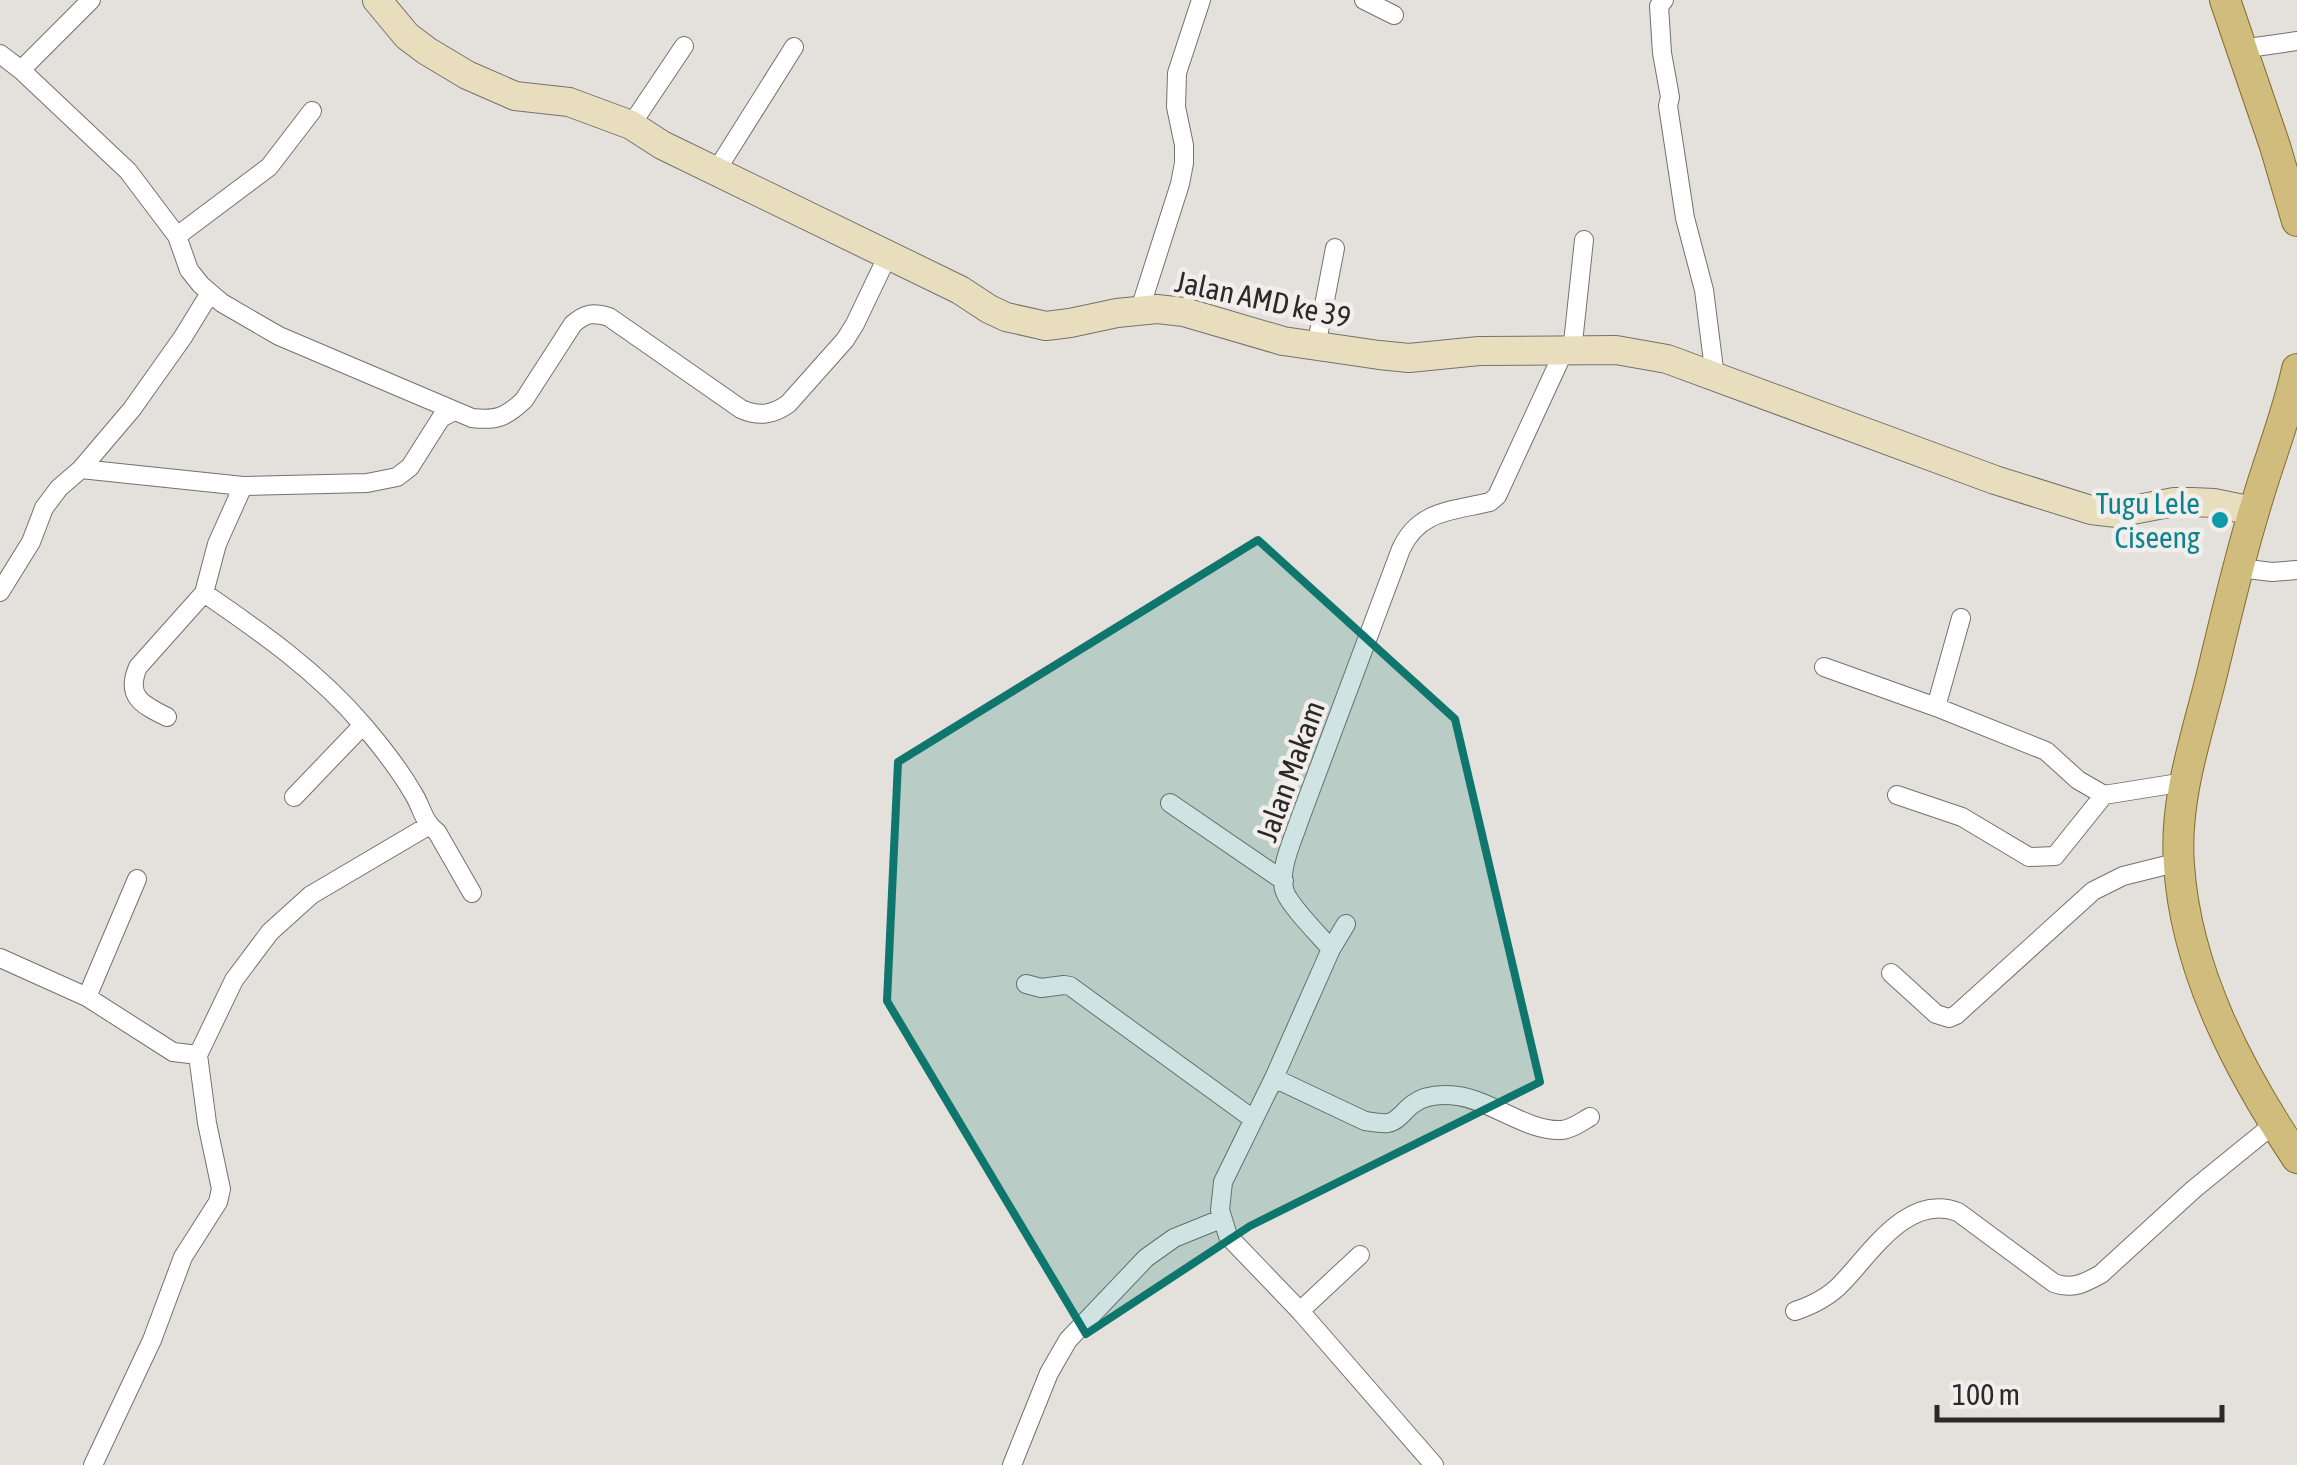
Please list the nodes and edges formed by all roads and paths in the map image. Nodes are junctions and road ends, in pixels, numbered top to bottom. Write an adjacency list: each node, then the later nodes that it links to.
1 (91, 0): 13 (street)
2 (377, 0): 15 (street, Jalan AMD ke 39)
3 (1201, 0): 23 (street)
4 (1364, 0): 7 (street)
5 (1664, 0): 27 (street)
6 (2225, 0): 11 (main road)
7 (1394, 15)
8 (2297, 42): 11 (street)
9 (684, 46): 15 (street)
10 (794, 47): 16 (street)
11 (2241, 48): 17 (main road)
12 (0, 54): 13 (street)
13 (21, 70): 18 (street)
14 (312, 111): 18 (street)
15 (631, 125): 16 (street, Jalan AMD ke 39)
16 (716, 171): 21 (street, Jalan AMD ke 39)
17 (2297, 221)
18 (177, 236): 22 (street)
19 (1584, 240): 25 (street, Jalan Makam)
20 (1336, 248): 24 (street)
21 (886, 256): 23 (street, Jalan AMD ke 39); 28 (street)
22 (210, 293): 28 (street); 29 (street)
23 (1139, 312): 24 (street, Jalan AMD ke 39)
24 (1316, 347): 25 (street, Jalan AMD ke 39)
25 (1568, 352): 27 (street, Jalan AMD ke 39); 49 (street, Jalan Makam)
26 (2296, 375): 31 (main road)
27 (1716, 377): 31 (street, Jalan AMD ke 39)
28 (454, 412): 30 (street)
29 (81, 469): 30 (street); 34 (street)
30 (244, 486): 35 (street)
31 (2254, 511): 32 (main road)
32 (2239, 568): 33 (street); 41 (main road)
33 (2297, 570)
34 (2, 584)
35 (204, 592): 39 (street); 40 (street)
36 (1960, 618): 38 (street)
37 (1824, 668): 38 (street)
38 (1936, 706): 43 (street)
39 (167, 717)
40 (363, 725): 44 (street); 46 (street)
41 (2185, 782): 43 (street); 47 (main road)
42 (1897, 795): 43 (street)
43 (2104, 796)
44 (294, 797)
45 (1170, 803): 49 (street)
46 (428, 826): 50 (street); 57 (street)
47 (2178, 862): 54 (street); 61 (main road)
48 (137, 880): 56 (street)
49 (1284, 881): 52 (street, Jalan Makam)
50 (472, 893)
51 (1346, 924): 52 (street)
52 (1331, 950): 58 (street)
53 (0, 958): 56 (street)
54 (1891, 973)
55 (1026, 984): 60 (street)
56 (87, 997): 57 (street)
57 (198, 1056): 67 (street)
58 (1274, 1078): 59 (street); 60 (street)
59 (1590, 1117)
60 (1253, 1119): 63 (street)
61 (2274, 1124): 62 (main road); 66 (street)
62 (2297, 1158)
63 (1221, 1219): 65 (street); 68 (street)
64 (1360, 1255): 65 (street)
65 (1300, 1311): 69 (street)
66 (1795, 1311)
67 (93, 1465)
68 (1012, 1465)
69 (1434, 1465)

